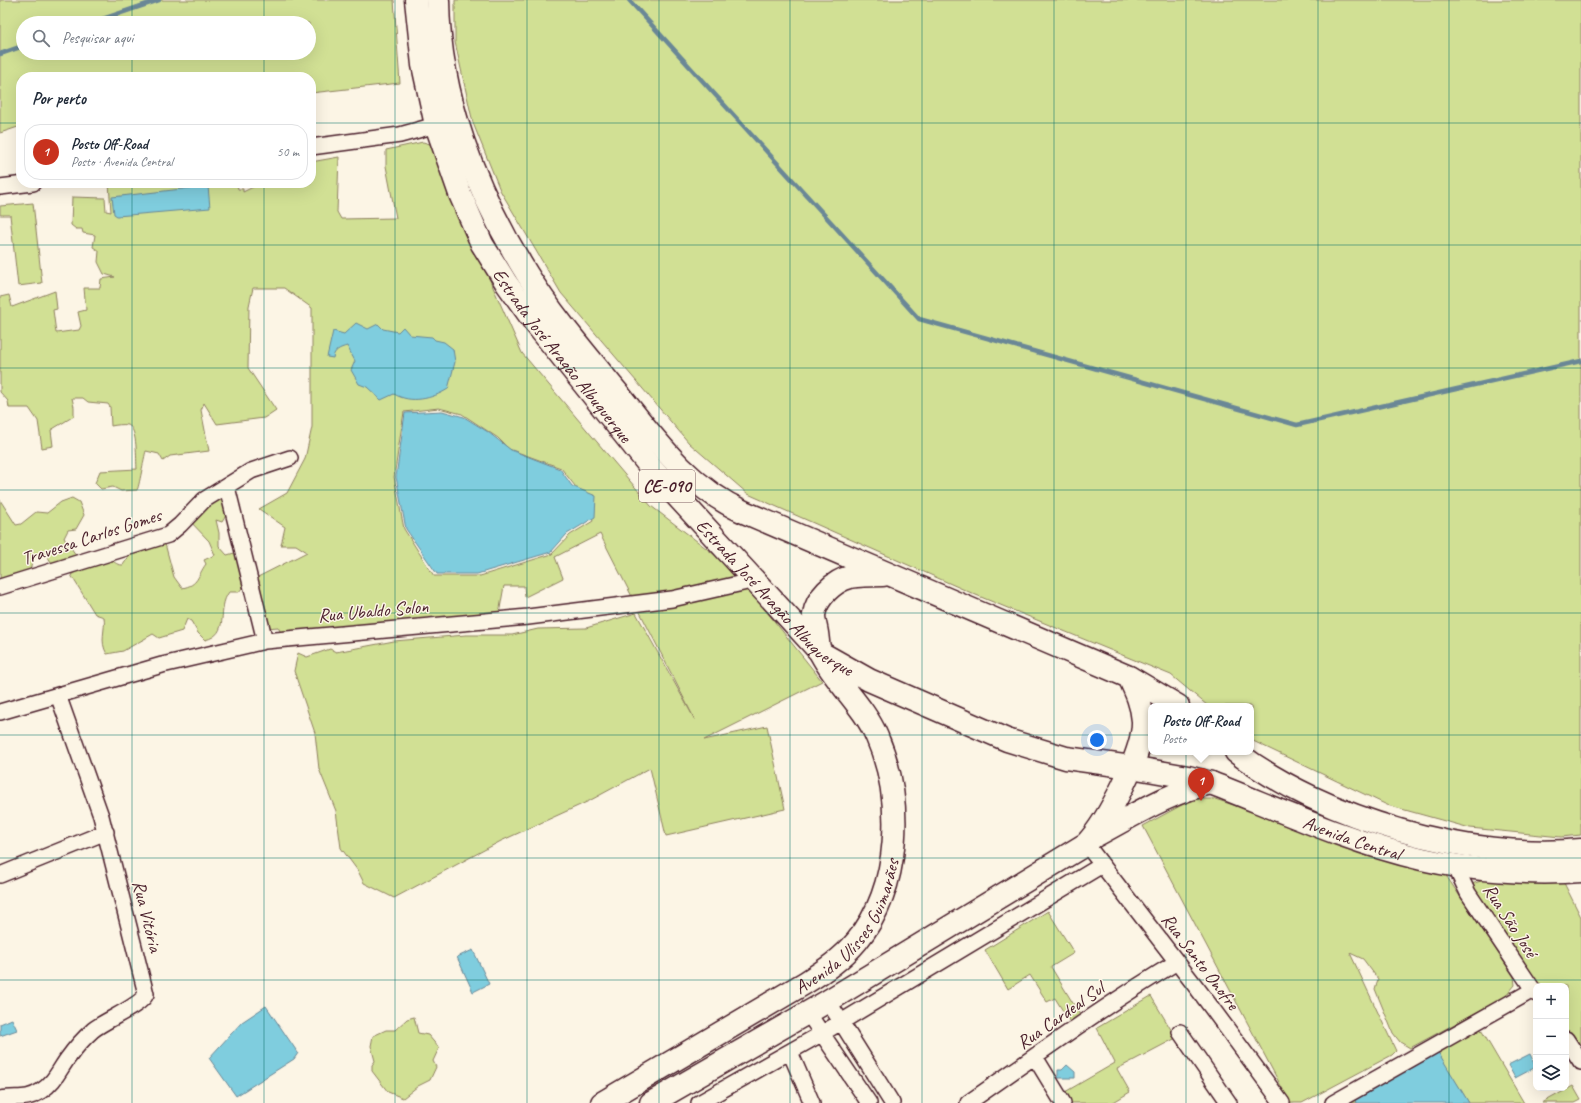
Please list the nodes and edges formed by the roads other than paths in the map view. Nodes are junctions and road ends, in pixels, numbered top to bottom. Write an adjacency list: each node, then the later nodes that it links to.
1 (416, 0): 3 (main road, Estrada José Aragão Albuquerque / CE-090)
2 (438, 0): 9 (main road, Estrada José Aragão Albuquerque / CE-090)
3 (436, 125): 4 (street); 10 (main road, Estrada José Aragão Albuquerque / CE-090)
4 (316, 146)
5 (16, 185): 6 (street)
6 (0, 187)
7 (290, 458): 8 (street, Travessa Carlos Gomes)
8 (226, 487): 11 (street, Travessa Carlos Gomes); 12 (street)
9 (889, 575): 13 (main road); 14 (main road, Estrada José Aragão Albuquerque / CE-090)
10 (756, 580): 12 (street, Rua Ubaldo Solon); 13 (main road, Estrada José Aragão Albuquerque / CE-090)
11 (0, 587)
12 (265, 641): 15 (street, Rua Ubaldo Solon)
13 (821, 653): 19 (main road, Estrada José Aragão Albuquerque / CE-090); 36 (main road, Avenida Ulisses Guimarães)
14 (1129, 677): 16 (main road, CE-090); 19 (main road, Avenida Ulisses Guimarães)
15 (58, 695): 17 (street, Rua Ubaldo Solon); 21 (street, Rua Vitória)
16 (1173, 703)
17 (0, 712)
18 (1240, 755): 23 (main road, Avenida Central)
19 (1131, 767): 20 (main road, Avenida Central / CE-090); 22 (main road, Avenida Ulisses Guimarães)
20 (1211, 783): 22 (main road); 25 (main road, Avenida Central / CE-090)
21 (106, 832): 27 (street); 42 (street, Rua Vitória)
22 (1089, 841): 24 (street, Rua Santo Onofre); 31 (main road, Avenida Ulisses Guimarães)
23 (1581, 850)
24 (1102, 865): 28 (street, Rua Santo Onofre); 33 (street)
25 (1454, 866): 26 (main road, Avenida Central / CE-090); 29 (street, Rua São José)
26 (1581, 871)
27 (0, 875)
28 (1177, 962): 39 (street, Rua Cardeal Sul); 52 (street, Rua Santo Onofre)
29 (1533, 989)
30 (1533, 993): 53 (street)
31 (828, 1001): 32 (main road, Avenida Ulisses Guimarães); 33 (street)
32 (808, 1013): 35 (street); 40 (main road, Avenida Ulisses Guimarães)
33 (841, 1022): 35 (street); 48 (street)
34 (1180, 1032): 51 (street)
35 (821, 1034): 38 (street); 47 (street)
36 (713, 1037): 40 (main road); 43 (main road, Avenida Ulisses Guimarães)
37 (1569, 1044): 41 (street)
38 (790, 1052): 45 (street); 46 (street)
39 (1034, 1057): 49 (street, Rua Cardeal Sul); 50 (street)
40 (726, 1060): 44 (main road, Avenida Ulisses Guimarães)
41 (1581, 1062)
42 (6, 1100)
43 (602, 1103)
44 (652, 1103)
45 (699, 1103)
46 (812, 1103)
47 (869, 1103)
48 (892, 1103)
49 (968, 1103)
50 (1063, 1103)
51 (1229, 1103)
52 (1282, 1103)
53 (1333, 1103)

